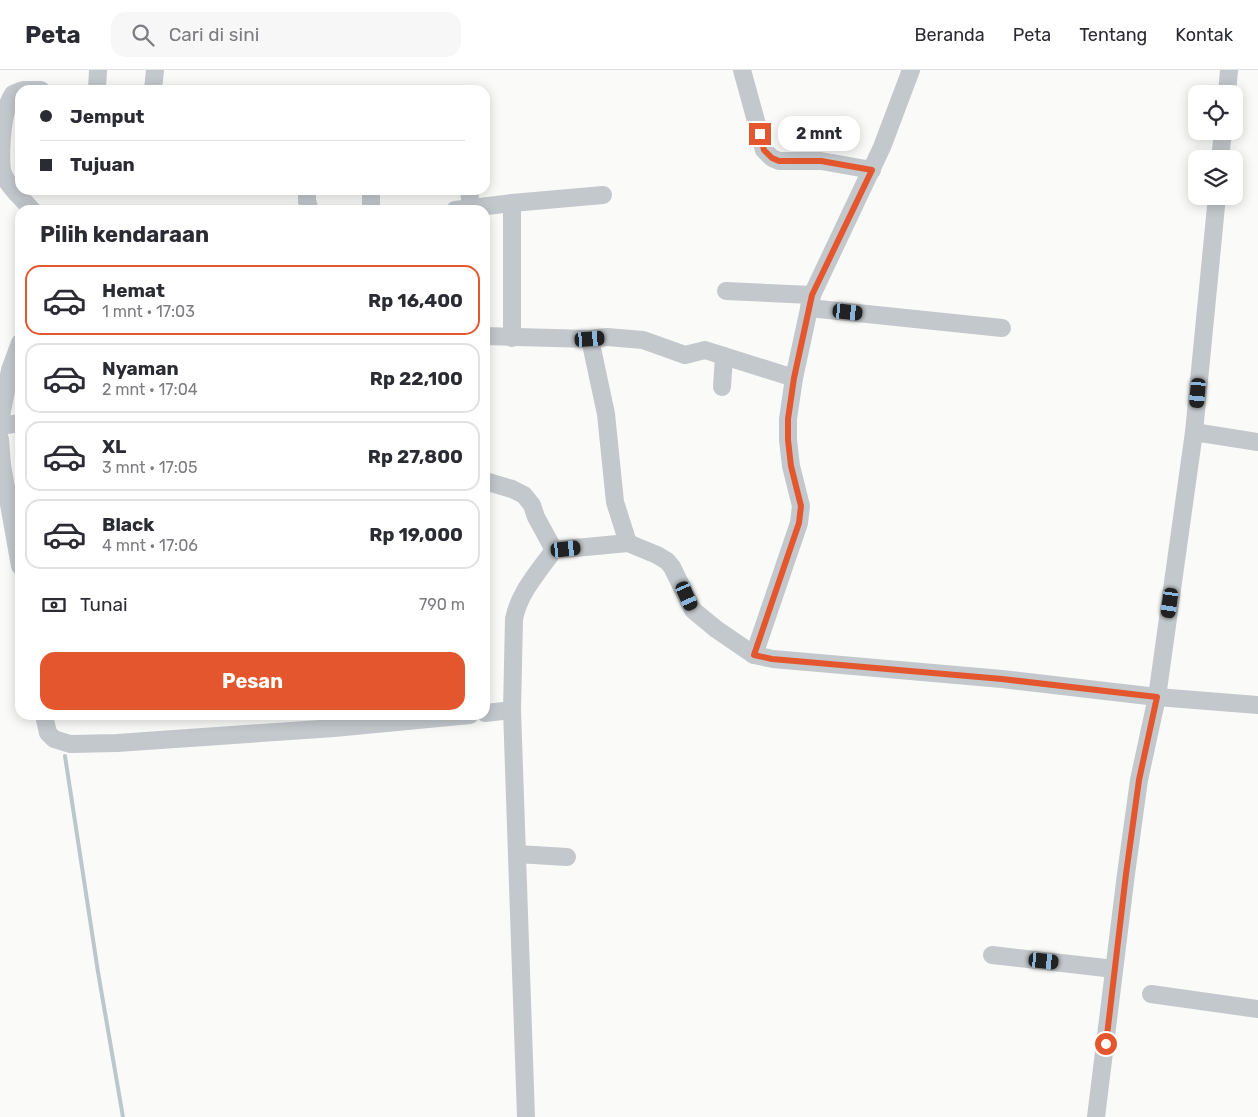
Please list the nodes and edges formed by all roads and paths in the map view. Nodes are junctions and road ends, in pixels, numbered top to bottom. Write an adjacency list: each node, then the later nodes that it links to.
1 (98, 70): 6 (street)
2 (155, 70): 7 (street)
3 (742, 70): 10 (street)
4 (911, 70): 10 (street)
5 (1229, 70): 8 (street)
6 (97, 85)
7 (154, 85)
8 (1228, 85)
9 (15, 93): 11 (street)
10 (872, 170): 19 (street)
11 (15, 190)
12 (20, 195): 15 (street)
13 (603, 195): 14 (street)
14 (512, 203): 17 (street); 22 (street)
15 (28, 205)
16 (1216, 205): 31 (street)
17 (490, 206)
18 (726, 291): 19 (street)
19 (811, 302): 20 (street); 26 (street)
20 (1002, 328)
21 (490, 336): 22 (street)
22 (512, 338): 23 (street)
23 (590, 339): 25 (street); 37 (street)
24 (15, 356): 28 (street)
25 (724, 356): 26 (street); 27 (street)
26 (794, 378): 39 (street)
27 (722, 387)
28 (0, 422)
29 (15, 424): 30 (street)
30 (0, 426)
31 (1194, 432): 33 (street); 40 (street)
32 (0, 439): 34 (street)
33 (1258, 442)
34 (1, 466): 36 (street)
35 (490, 482): 38 (street)
36 (15, 540)
37 (628, 543): 38 (street); 39 (street)
38 (554, 550): 42 (street)
39 (754, 655): 40 (street)
40 (1157, 697): 41 (street); 49 (street)
41 (1258, 705)
42 (512, 710): 43 (street); 46 (street)
43 (490, 712)
44 (45, 720): 45 (street)
45 (418, 720)
46 (517, 854): 47 (street); 52 (street)
47 (567, 857)
48 (992, 956): 49 (street)
49 (1114, 968): 53 (street)
50 (1151, 994): 51 (street)
51 (1258, 1009)
52 (526, 1117)
53 (1096, 1117)

